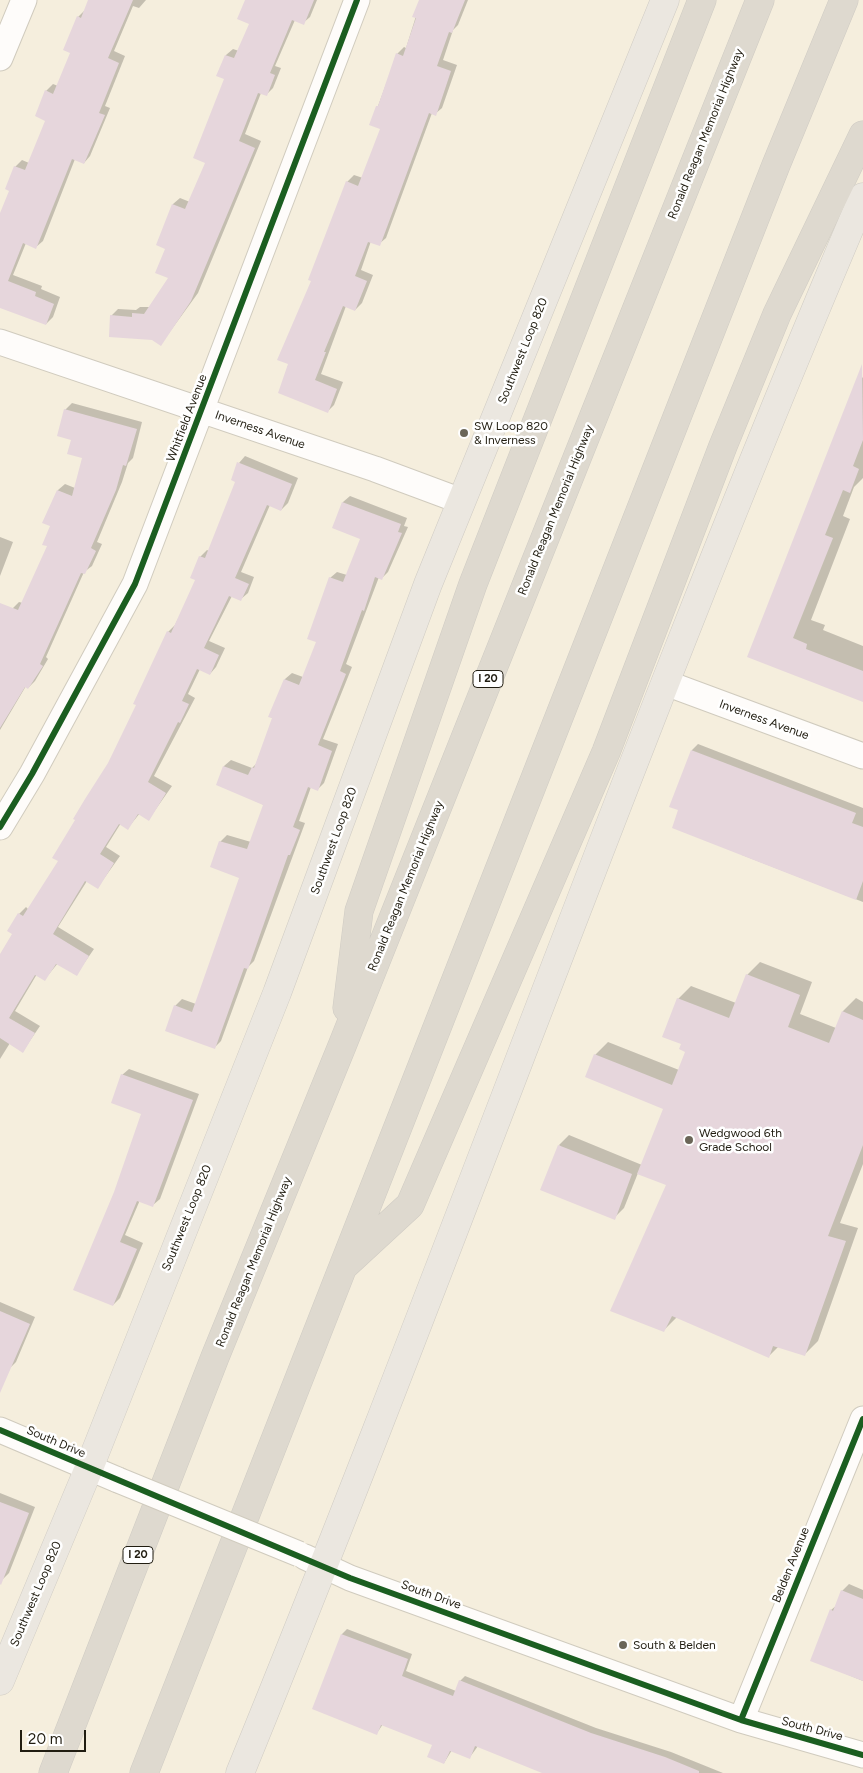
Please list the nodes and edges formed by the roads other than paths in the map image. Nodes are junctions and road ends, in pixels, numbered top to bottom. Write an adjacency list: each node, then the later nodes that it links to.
1 (24, 0): 7 (street)
2 (357, 0): 11 (street, Whitfield Avenue)
3 (665, 0): 12 (main road, Southwest Loop 820)
4 (702, 0): 16 (highway)
5 (760, 0): 16 (highway, Ronald Reagan Memorial Highway / I 20)
6 (844, 0): 17 (highway)
7 (0, 58)
8 (863, 135): 17 (highway)
9 (863, 197): 13 (main road)
10 (0, 342): 11 (street, Inverness Avenue)
11 (203, 410): 12 (street, Inverness Avenue); 15 (street, Whitfield Avenue)
12 (461, 501): 20 (main road, Southwest Loop 820)
13 (666, 682): 14 (street, Inverness Avenue); 21 (main road)
14 (863, 756)
15 (0, 827)
16 (342, 1046): 25 (highway, Ronald Reagan Memorial Highway / I 20)
17 (340, 1270): 27 (highway)
18 (863, 1419): 23 (street, Belden Avenue)
19 (0, 1430): 20 (street, South Drive)
20 (89, 1468): 21 (street, South Drive, bridge); 22 (main road, Southwest Loop 820)
21 (325, 1565): 23 (street, South Drive); 28 (main road)
22 (0, 1681)
23 (741, 1720): 24 (street, South Drive)
24 (863, 1755)
25 (58, 1763): 26 (highway)
26 (43, 1773)
27 (144, 1773)
28 (240, 1773)

